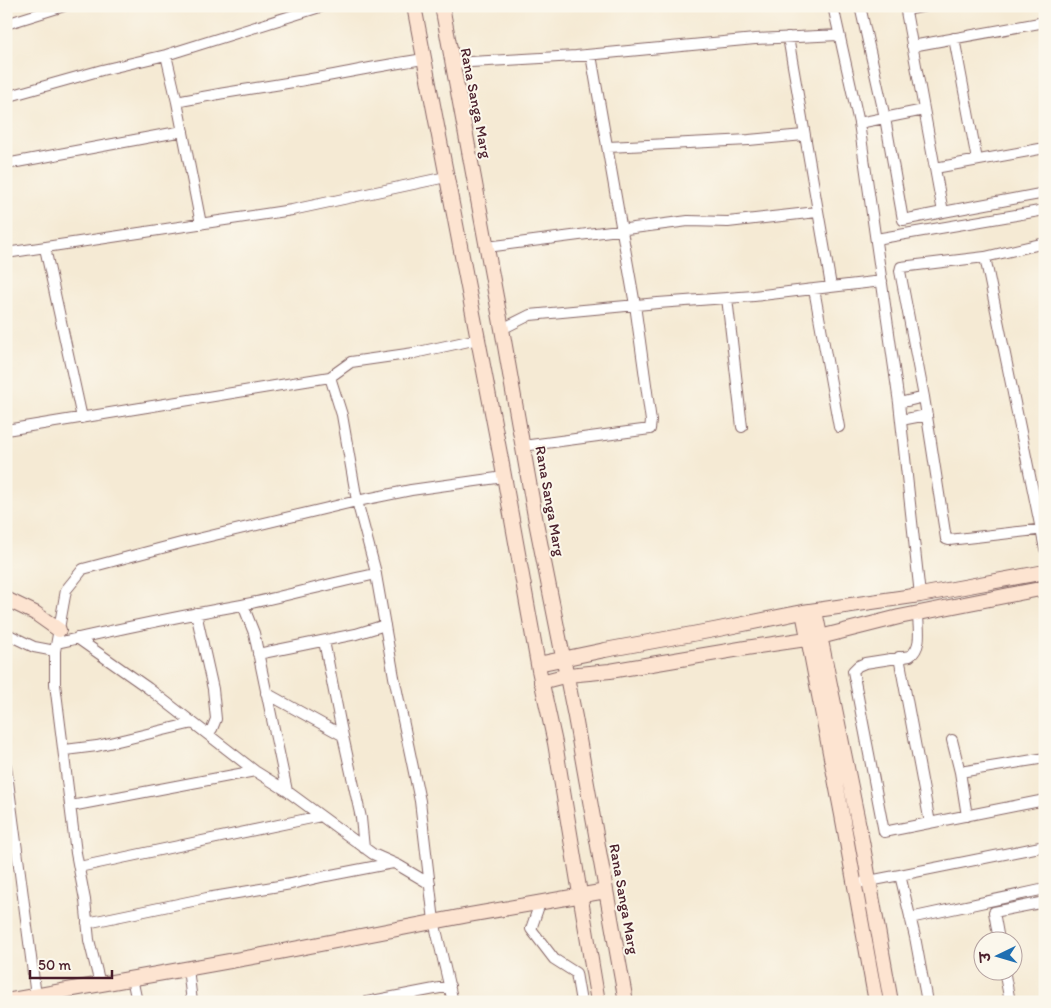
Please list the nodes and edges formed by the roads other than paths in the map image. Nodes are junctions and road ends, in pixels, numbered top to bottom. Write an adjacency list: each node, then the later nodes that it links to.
1 (64, 6): 11 (street)
2 (324, 6): 9 (street)
3 (414, 6): 18 (street)
4 (442, 6): 19 (street, Rana Sanga Marg)
5 (833, 6): 12 (street)
6 (860, 6): 23 (street)
7 (926, 6): 8 (street)
8 (905, 8): 15 (street)
9 (302, 9): 16 (street)
10 (1045, 22): 14 (street)
11 (6, 24)
12 (839, 35): 13 (street); 24 (street)
13 (788, 37): 17 (street); 26 (street)
14 (954, 38): 15 (street); 29 (street)
15 (912, 46): 22 (street)
16 (166, 55): 20 (street); 21 (street)
17 (591, 55): 19 (street); 27 (street)
18 (424, 59): 21 (street); 32 (street)
19 (452, 63): 41 (street, Rana Sanga Marg)
20 (6, 97)
21 (177, 102): 25 (street)
22 (924, 110): 23 (street); 31 (street)
23 (885, 118): 24 (street); 36 (street)
24 (860, 124): 39 (street)
25 (183, 131): 30 (street); 37 (street)
26 (804, 135): 27 (street); 35 (street)
27 (608, 147): 38 (street)
28 (1045, 148): 29 (street)
29 (977, 160): 31 (street)
30 (6, 164)
31 (935, 168): 36 (street)
32 (446, 177): 37 (street); 51 (street)
33 (1045, 193): 36 (street)
34 (1045, 210): 39 (street)
35 (817, 212): 38 (street); 46 (street)
36 (943, 212)
37 (201, 224): 42 (street)
38 (622, 230): 41 (street); 49 (street)
39 (876, 239): 45 (street)
40 (1045, 243): 44 (street)
41 (487, 247): 50 (street, Rana Sanga Marg)
42 (45, 248): 43 (street); 56 (street)
43 (6, 253)
44 (985, 256): 53 (street); 64 (street)
45 (882, 281): 46 (street); 54 (street)
46 (831, 286): 47 (street)
47 (814, 289): 48 (street); 59 (street)
48 (727, 298): 49 (street); 58 (street)
49 (635, 305): 50 (street); 61 (street)
50 (502, 329): 61 (street, Rana Sanga Marg)
51 (478, 339): 52 (street); 62 (street)
52 (330, 377): 56 (street); 63 (street)
53 (924, 397): 54 (street); 55 (street)
54 (899, 403): 57 (street)
55 (927, 415): 57 (street); 64 (street)
56 (82, 418): 60 (street)
57 (901, 420): 69 (street)
58 (742, 427)
59 (839, 427)
60 (6, 430)
61 (523, 446): 82 (street, Rana Sanga Marg)
62 (504, 477): 63 (street); 84 (street)
63 (356, 500): 67 (street); 79 (street)
64 (1043, 530): 65 (street)
65 (1045, 549)
66 (1045, 572): 69 (street)
67 (376, 574): 71 (street); 75 (street)
68 (1045, 588): 74 (street)
69 (920, 595): 72 (street)
70 (6, 599): 79 (street)
71 (243, 604): 73 (street); 81 (street)
72 (809, 612): 78 (street); 82 (street)
73 (196, 613): 77 (street); 89 (street)
74 (918, 613): 78 (street); 83 (street)
75 (385, 625): 80 (street); 110 (street)
76 (6, 632): 79 (street)
77 (77, 638): 79 (street); 88 (street)
78 (814, 638): 85 (street); 109 (street); 111 (street)
79 (57, 641): 92 (street)
80 (324, 641): 81 (street); 90 (street)
81 (258, 654): 87 (street)
82 (564, 658): 84 (street); 85 (street, Rana Sanga Marg)
83 (899, 658): 103 (street); 103 (street)
84 (538, 664): 86 (street)
85 (568, 675): 86 (street); 113 (street, Rana Sanga Marg)
86 (542, 682): 114 (street)
87 (266, 694): 90 (street); 97 (street)
88 (193, 723): 89 (street); 92 (street)
89 (206, 733): 95 (street)
90 (342, 735): 105 (street)
91 (952, 740): 96 (street)
92 (65, 750): 99 (street)
93 (1045, 758): 96 (street)
94 (6, 766): 102 (street)
95 (255, 771): 97 (street); 99 (street)
96 (960, 772): 101 (street)
97 (287, 791): 100 (street)
98 (1045, 800): 101 (street)
99 (71, 806): 107 (street)
100 (321, 816): 105 (street); 107 (street)
101 (967, 816): 103 (street)
102 (10, 822): 126 (street)
103 (930, 823)
104 (1045, 846): 108 (street)
105 (364, 848): 106 (street)
106 (393, 863): 110 (street); 119 (street)
107 (79, 867): 119 (street)
108 (900, 875): 109 (street); 117 (street)
109 (869, 881): 111 (street); 137 (street)
110 (430, 884): 118 (street)
111 (855, 884): 136 (street)
112 (1045, 889): 117 (street)
113 (606, 891): 114 (street); 135 (street, Rana Sanga Marg)
114 (580, 896): 116 (street); 134 (street)
115 (1045, 902): 120 (street)
116 (540, 903): 118 (street); 133 (street)
117 (910, 918): 138 (street)
118 (434, 921): 121 (street); 125 (street)
119 (87, 924): 124 (street)
120 (997, 930)
121 (188, 968): 122 (street); 130 (street)
122 (132, 978): 124 (street); 129 (street)
123 (1006, 980): 139 (street)
124 (100, 984): 126 (street)
125 (450, 986): 127 (street); 132 (street)
126 (36, 996): 128 (street)
127 (382, 1000): 131 (street)
128 (6, 1001)
129 (137, 1002)
130 (192, 1002)
131 (366, 1002)
132 (453, 1002)
133 (581, 1002)
134 (598, 1002)
135 (626, 1002)
136 (876, 1002)
137 (891, 1002)
138 (927, 1002)
139 (1010, 1002)

